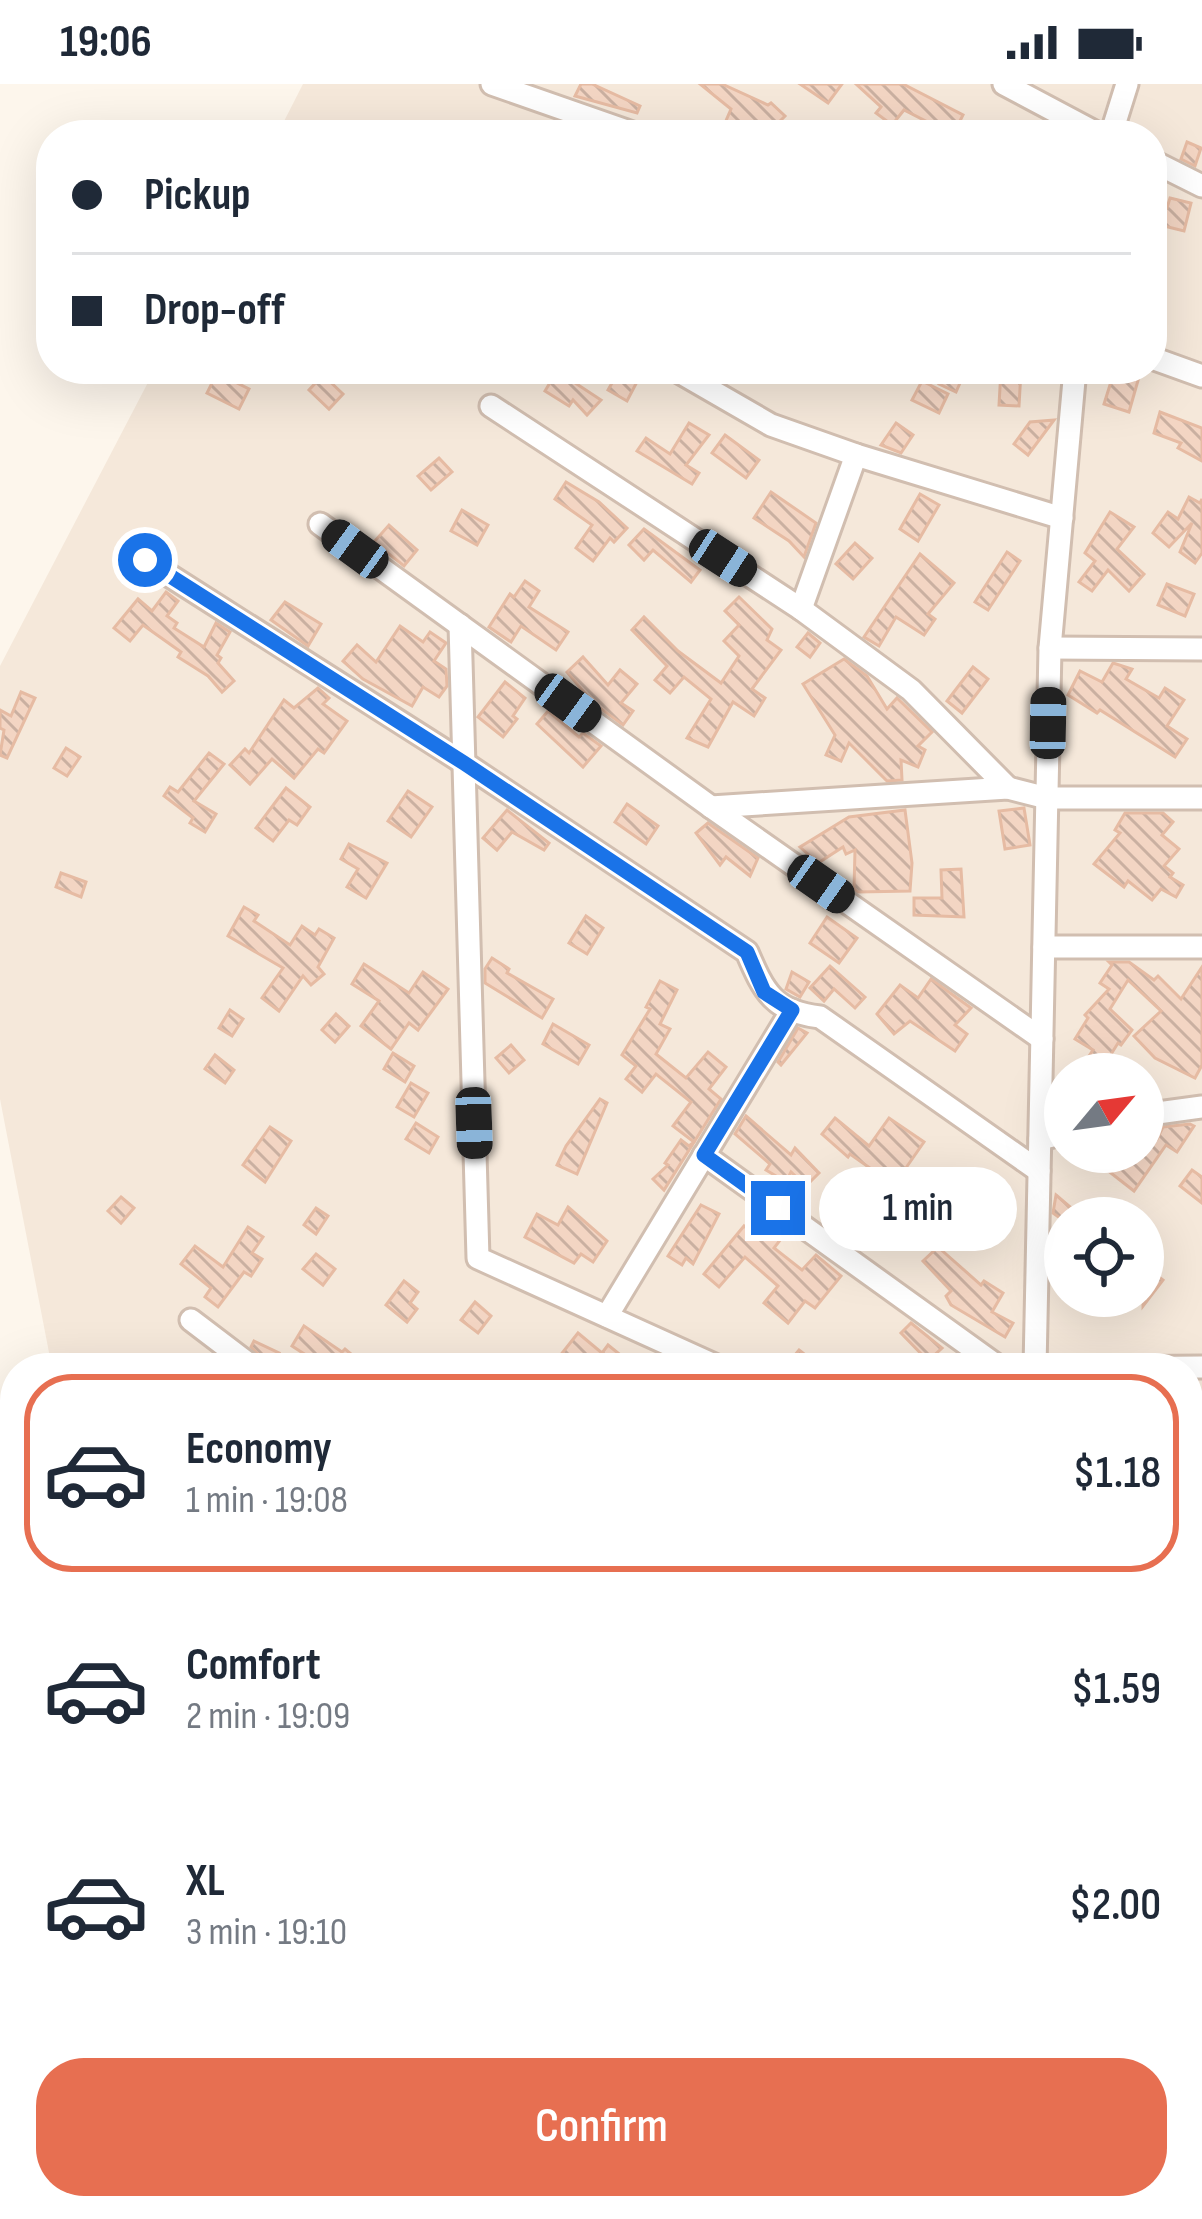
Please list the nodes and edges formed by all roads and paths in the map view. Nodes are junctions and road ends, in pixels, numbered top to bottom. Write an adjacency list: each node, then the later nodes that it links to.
1 (492, 84): 4 (street)
2 (1004, 84): 5 (street)
3 (1127, 84): 6 (street)
4 (595, 120)
5 (1072, 120)
6 (1116, 120)
7 (1167, 169): 8 (street)
8 (1202, 187)
9 (1167, 363): 10 (street)
10 (1202, 376)
11 (700, 384): 14 (street)
12 (1075, 384): 15 (street)
13 (491, 406): 18 (street)
14 (856, 455): 15 (street); 18 (street)
15 (1062, 518): 20 (street)
16 (320, 524): 19 (street)
17 (145, 560): 22 (street)
18 (801, 609): 23 (street)
19 (460, 625): 22 (street); 26 (street)
20 (1050, 648): 21 (street); 24 (street)
21 (1202, 649)
22 (464, 763): 29 (street); 37 (street)
23 (1008, 788): 24 (street); 26 (street)
24 (1047, 798): 25 (street); 28 (street)
25 (1202, 798)
26 (711, 807): 30 (street)
27 (1202, 946): 28 (street)
28 (1044, 947): 30 (street)
29 (792, 1010): 35 (street); 36 (street)
30 (1042, 1039): 34 (street)
31 (1202, 1107): 32 (street)
32 (1164, 1112)
33 (1044, 1138): 34 (street)
34 (1040, 1139): 36 (street)
35 (704, 1155): 37 (street); 41 (street)
36 (1039, 1171): 42 (street)
37 (607, 1316): 40 (street)
38 (191, 1321): 39 (street)
39 (234, 1353)
40 (688, 1353)
41 (979, 1353)
42 (1035, 1353)

